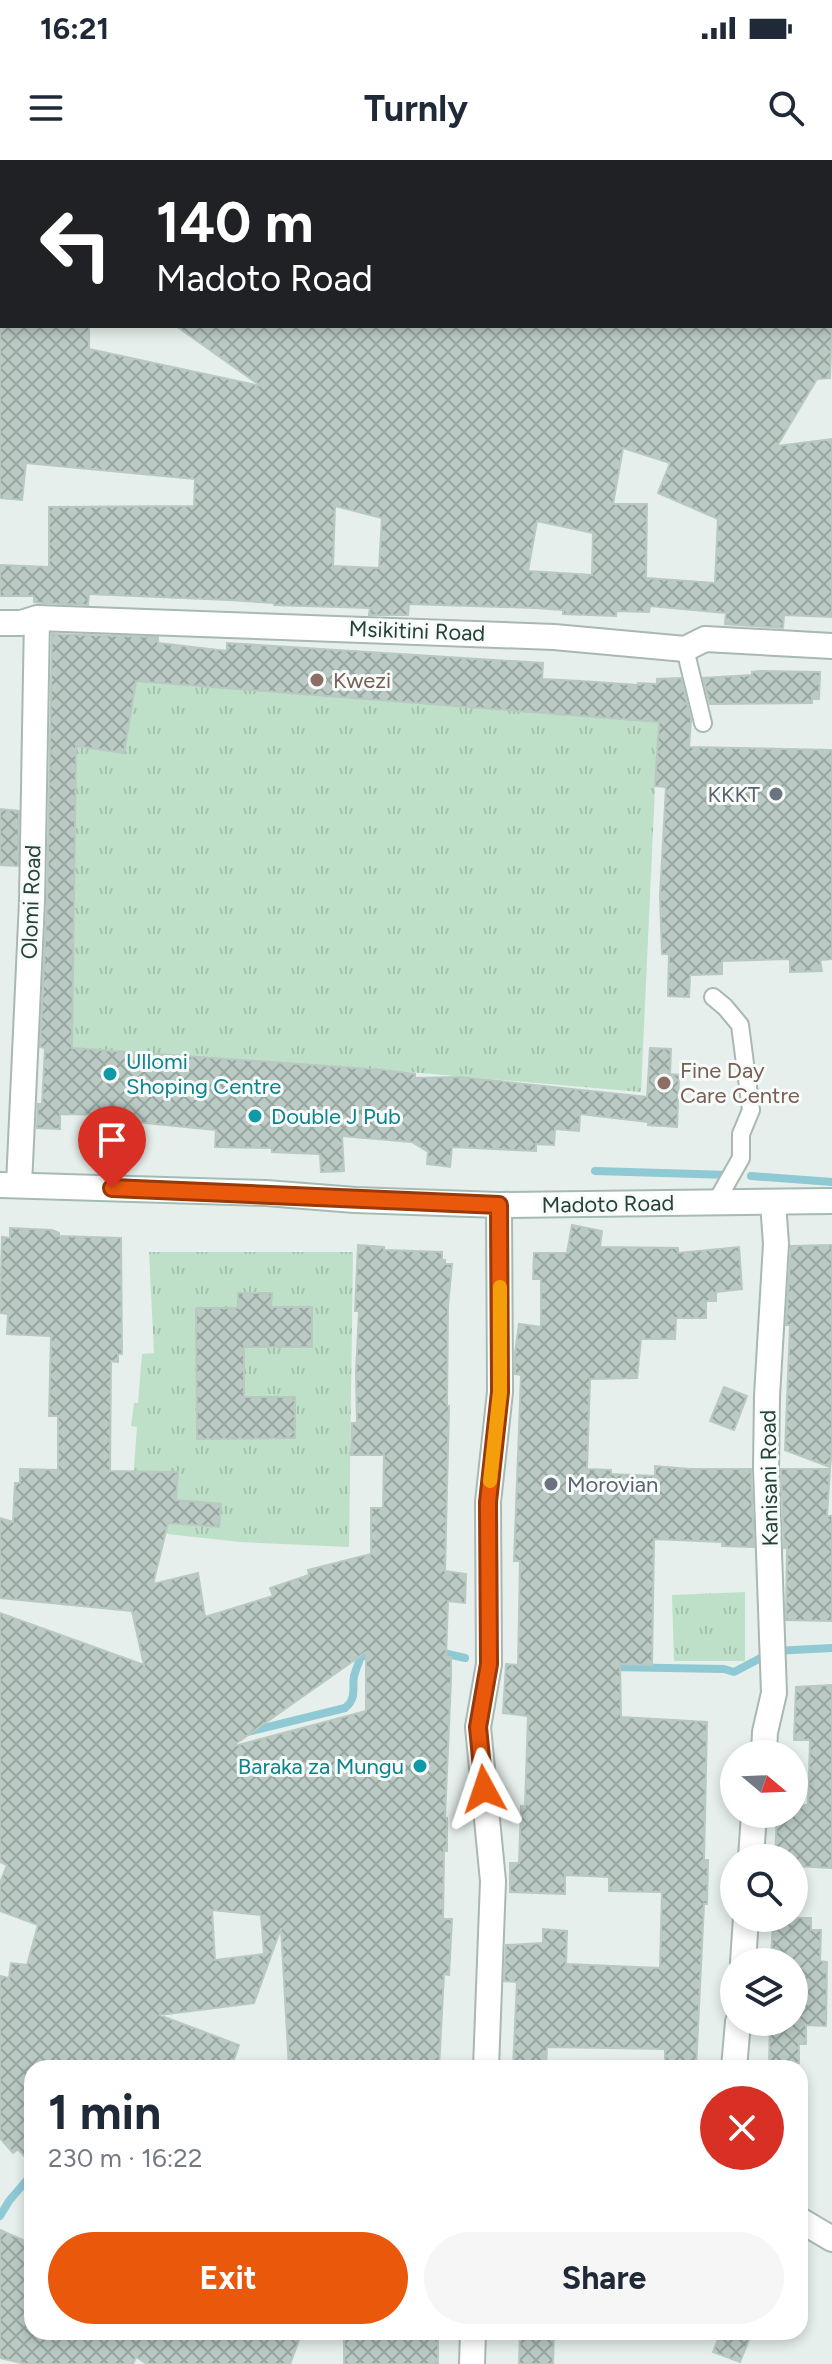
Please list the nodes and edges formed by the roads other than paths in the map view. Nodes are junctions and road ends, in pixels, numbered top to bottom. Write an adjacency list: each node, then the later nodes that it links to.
1 (37, 618): 2 (street, Msikitini Road); 4 (street, Msikitini Road); 7 (street, Olomi Road)
2 (0, 623)
3 (832, 646): 4 (street, Msikitini Road)
4 (685, 649): 5 (lane)
5 (703, 723)
6 (713, 997): 9 (lane)
7 (9, 1185): 11 (street, Madoto Road)
8 (832, 1201): 10 (street, Madoto Road)
9 (716, 1202): 10 (street, Madoto Road); 11 (street, Madoto Road)
10 (773, 1202): 12 (street, Kanisani Road)
11 (499, 1205): 14 (street)
12 (765, 1740)
13 (737, 2036): 15 (street)
14 (486, 2060)
15 (735, 2060)
16 (808, 2225): 17 (street)
17 (832, 2239)
18 (473, 2340): 19 (street)
19 (472, 2364)

